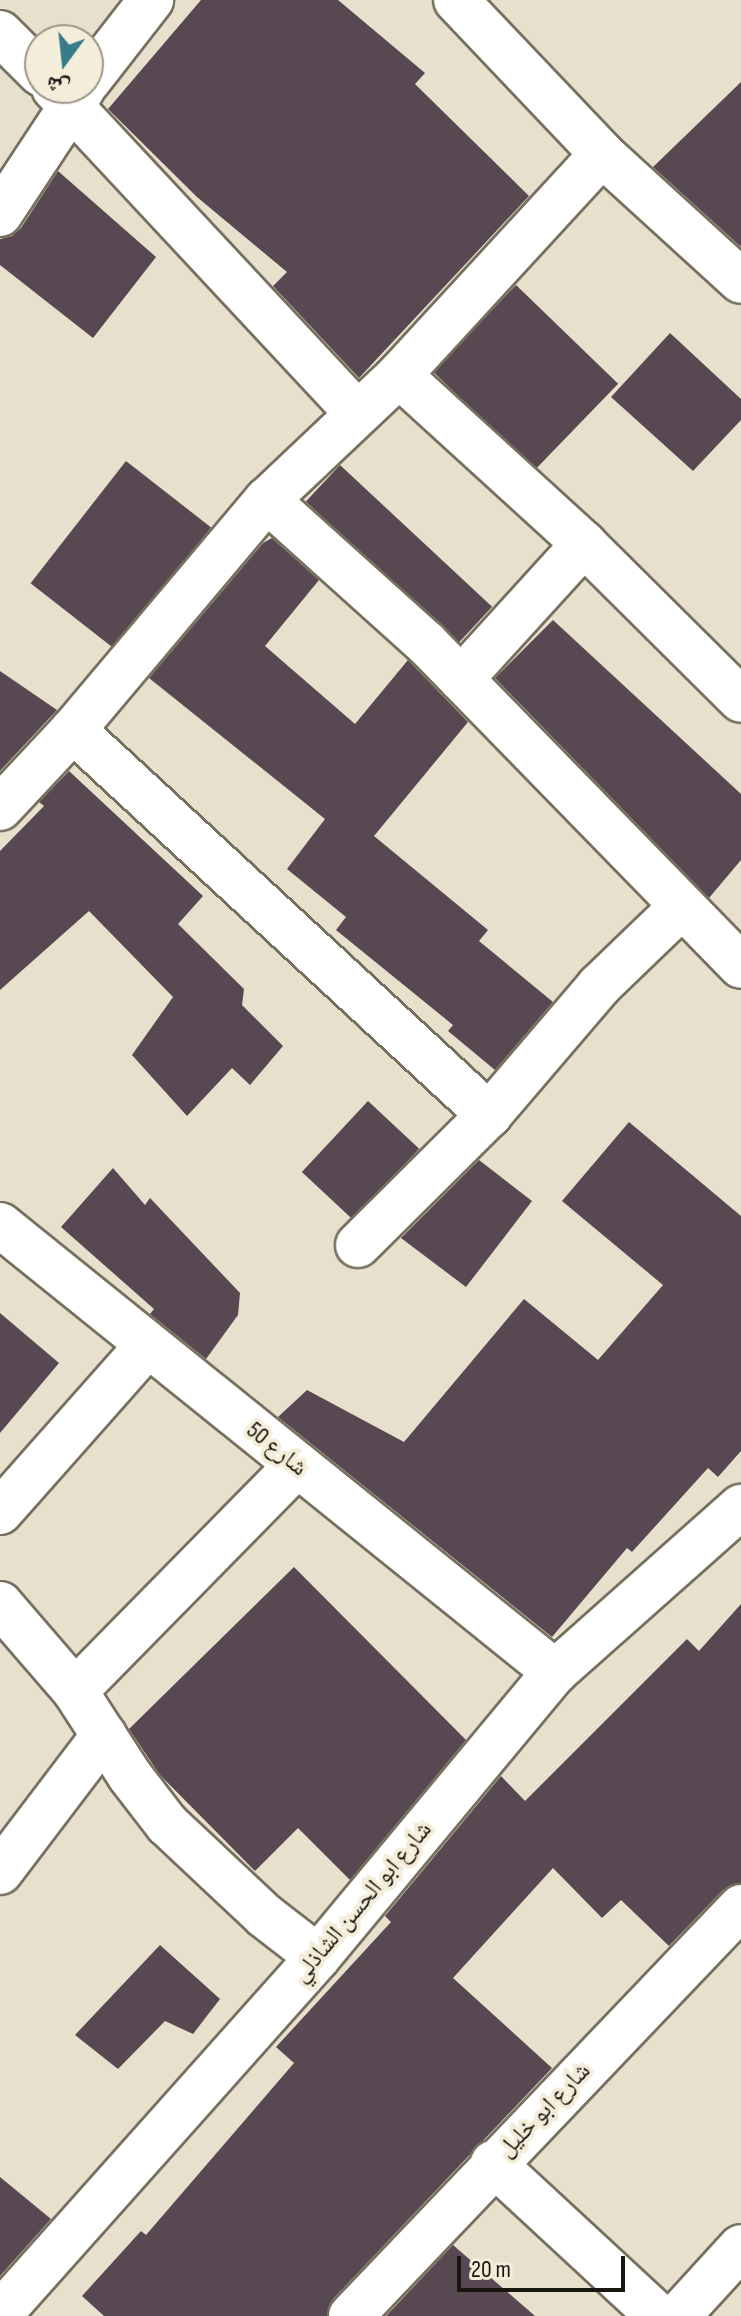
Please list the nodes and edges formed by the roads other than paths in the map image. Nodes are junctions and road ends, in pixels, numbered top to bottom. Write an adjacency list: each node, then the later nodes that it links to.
1 (151, 0): 4 (street)
2 (469, 4): 8 (street)
3 (0, 33): 5 (street)
4 (104, 55)
5 (24, 57)
6 (66, 104): 9 (street)
7 (86, 104): 12 (street)
8 (602, 154): 10 (street); 11 (street)
9 (0, 214)
10 (741, 281)
11 (399, 375): 12 (street); 14 (street)
12 (356, 412): 13 (street)
13 (267, 500): 15 (street); 17 (street)
14 (584, 544): 15 (street); 16 (street)
15 (461, 679): 19 (street)
16 (741, 700)
17 (73, 730): 18 (street); 21 (street)
18 (0, 808)
19 (682, 906): 20 (street); 21 (street)
20 (735, 948)
21 (489, 1115): 23 (street)
22 (0, 1225): 24 (street, شارع 50)
23 (358, 1245)
24 (148, 1345): 25 (street, شارع 50); 27 (street)
25 (297, 1465): 29 (street, شارع 50); 30 (street)
26 (741, 1507): 29 (street, شارع ابو الحسن الشاذلي)
27 (0, 1512)
28 (0, 1604): 30 (street)
29 (555, 1672): 34 (street, شارع ابو الحسن الشاذلي)
30 (75, 1691): 31 (street)
31 (104, 1735): 32 (street); 34 (street)
32 (0, 1872)
33 (741, 1907): 35 (street, شارع ابو خليل)
34 (318, 1957): 37 (street, شارع ابو الحسن الشاذلي)
35 (493, 2163): 38 (street, شارع ابو خليل); 39 (street)
36 (741, 2247): 40 (street)
37 (0, 2314)
38 (351, 2316)
39 (658, 2316)
40 (678, 2316)

